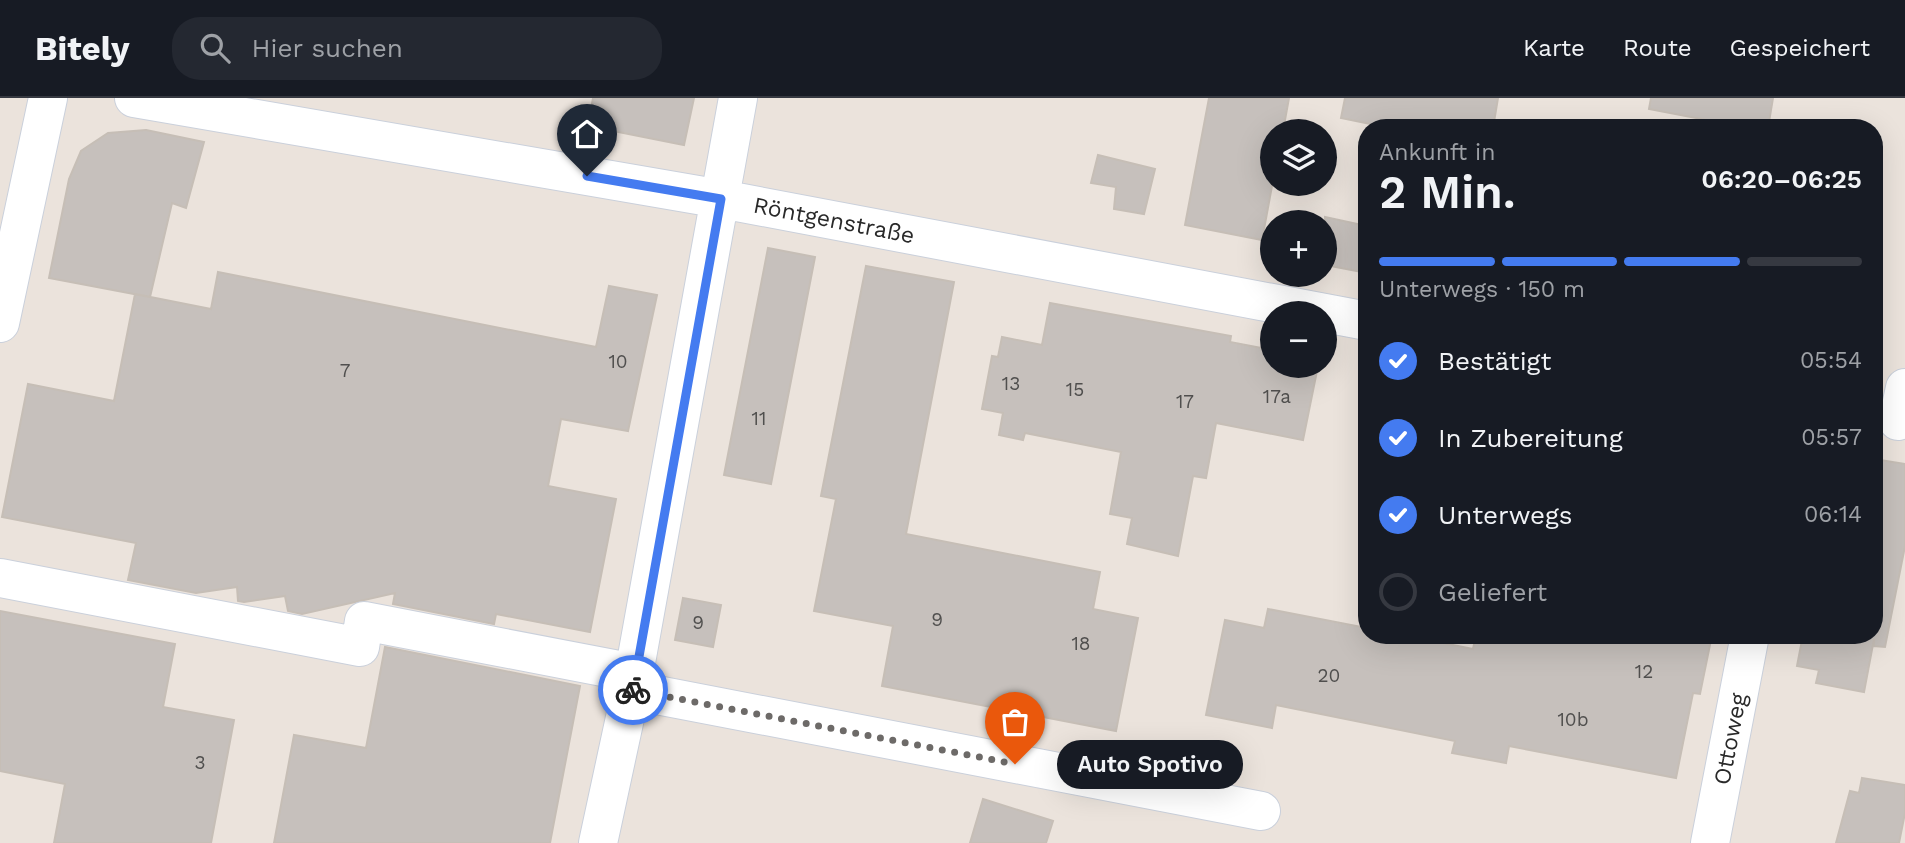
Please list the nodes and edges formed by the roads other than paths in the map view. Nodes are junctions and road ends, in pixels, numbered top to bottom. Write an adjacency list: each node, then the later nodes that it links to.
1 (48, 98): 5 (street)
2 (134, 98): 4 (street, Röntgenstraße)
3 (738, 98): 4 (street)
4 (721, 199): 6 (street, Röntgenstraße); 9 (street)
5 (2, 301)
6 (1358, 319)
7 (0, 578): 9 (street)
8 (1748, 644): 12 (street, Ottoweg)
9 (633, 682): 10 (street); 11 (street)
10 (1261, 811)
11 (598, 843)
12 (1710, 843)

